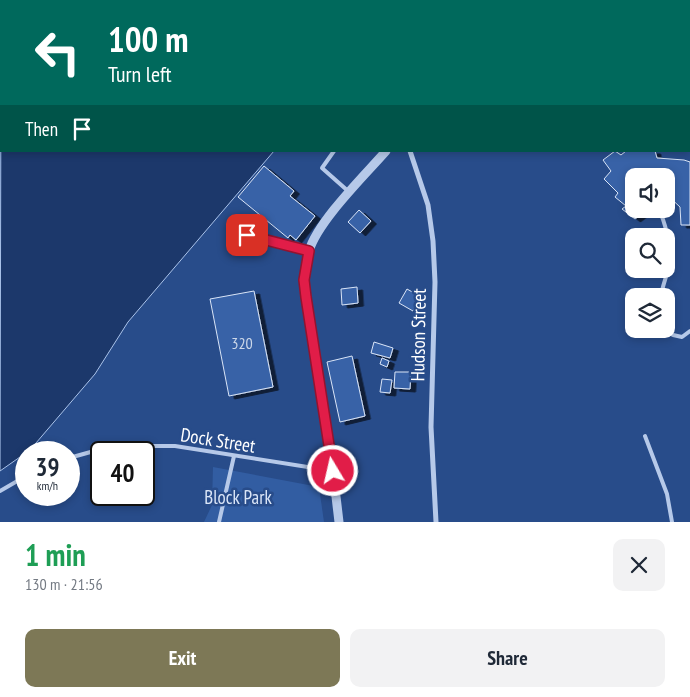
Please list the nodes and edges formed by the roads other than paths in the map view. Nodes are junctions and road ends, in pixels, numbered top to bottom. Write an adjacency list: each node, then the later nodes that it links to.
1 (333, 152): 4 (lane)
2 (385, 152): 4 (street)
3 (410, 152): 19 (street, Hudson Street)
4 (350, 192): 7 (street)
5 (662, 218): 8 (lane)
6 (247, 235): 7 (lane)
7 (309, 251): 14 (street)
8 (662, 288)
9 (690, 331): 10 (lane)
10 (675, 335)
11 (645, 436): 20 (lane)
12 (80, 455): 13 (lane, Dock Street)
13 (234, 456): 14 (lane, Dock Street); 17 (lane)
14 (333, 471): 18 (street)
15 (15, 482): 16 (lane)
16 (0, 491)
17 (219, 522)
18 (339, 522)
19 (436, 522)
20 (672, 522)

